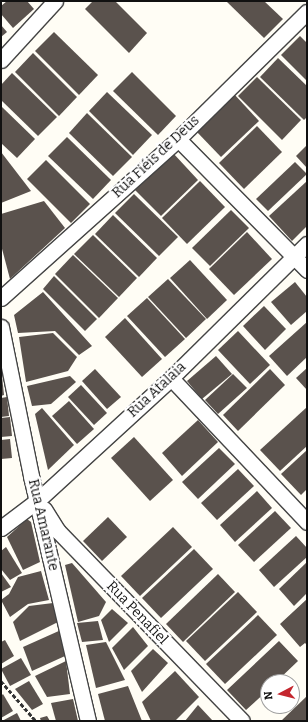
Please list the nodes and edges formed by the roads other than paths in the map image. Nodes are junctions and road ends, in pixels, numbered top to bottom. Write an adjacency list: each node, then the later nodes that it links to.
1 (55, 1): 3 (street)
2 (307, 12): 4 (street, Rua Fiéis de Deus)
3 (1, 60)
4 (178, 139): 6 (street); 8 (street, Rua Fiéis de Deus)
5 (307, 244): 6 (street, Rua Atalaia)
6 (294, 257): 7 (street); 10 (street, Rua Atalaia)
7 (307, 270)
8 (1, 298)
9 (1, 327): 11 (street, Rua Amarante)
10 (170, 378): 11 (street, Rua Atalaia); 12 (street)
11 (38, 500): 13 (street, Rua Atalaia); 14 (street, Rua Amarante); 15 (street, Rua Penafiel)
12 (307, 522)
13 (1, 528)
14 (88, 721)
15 (242, 721)

